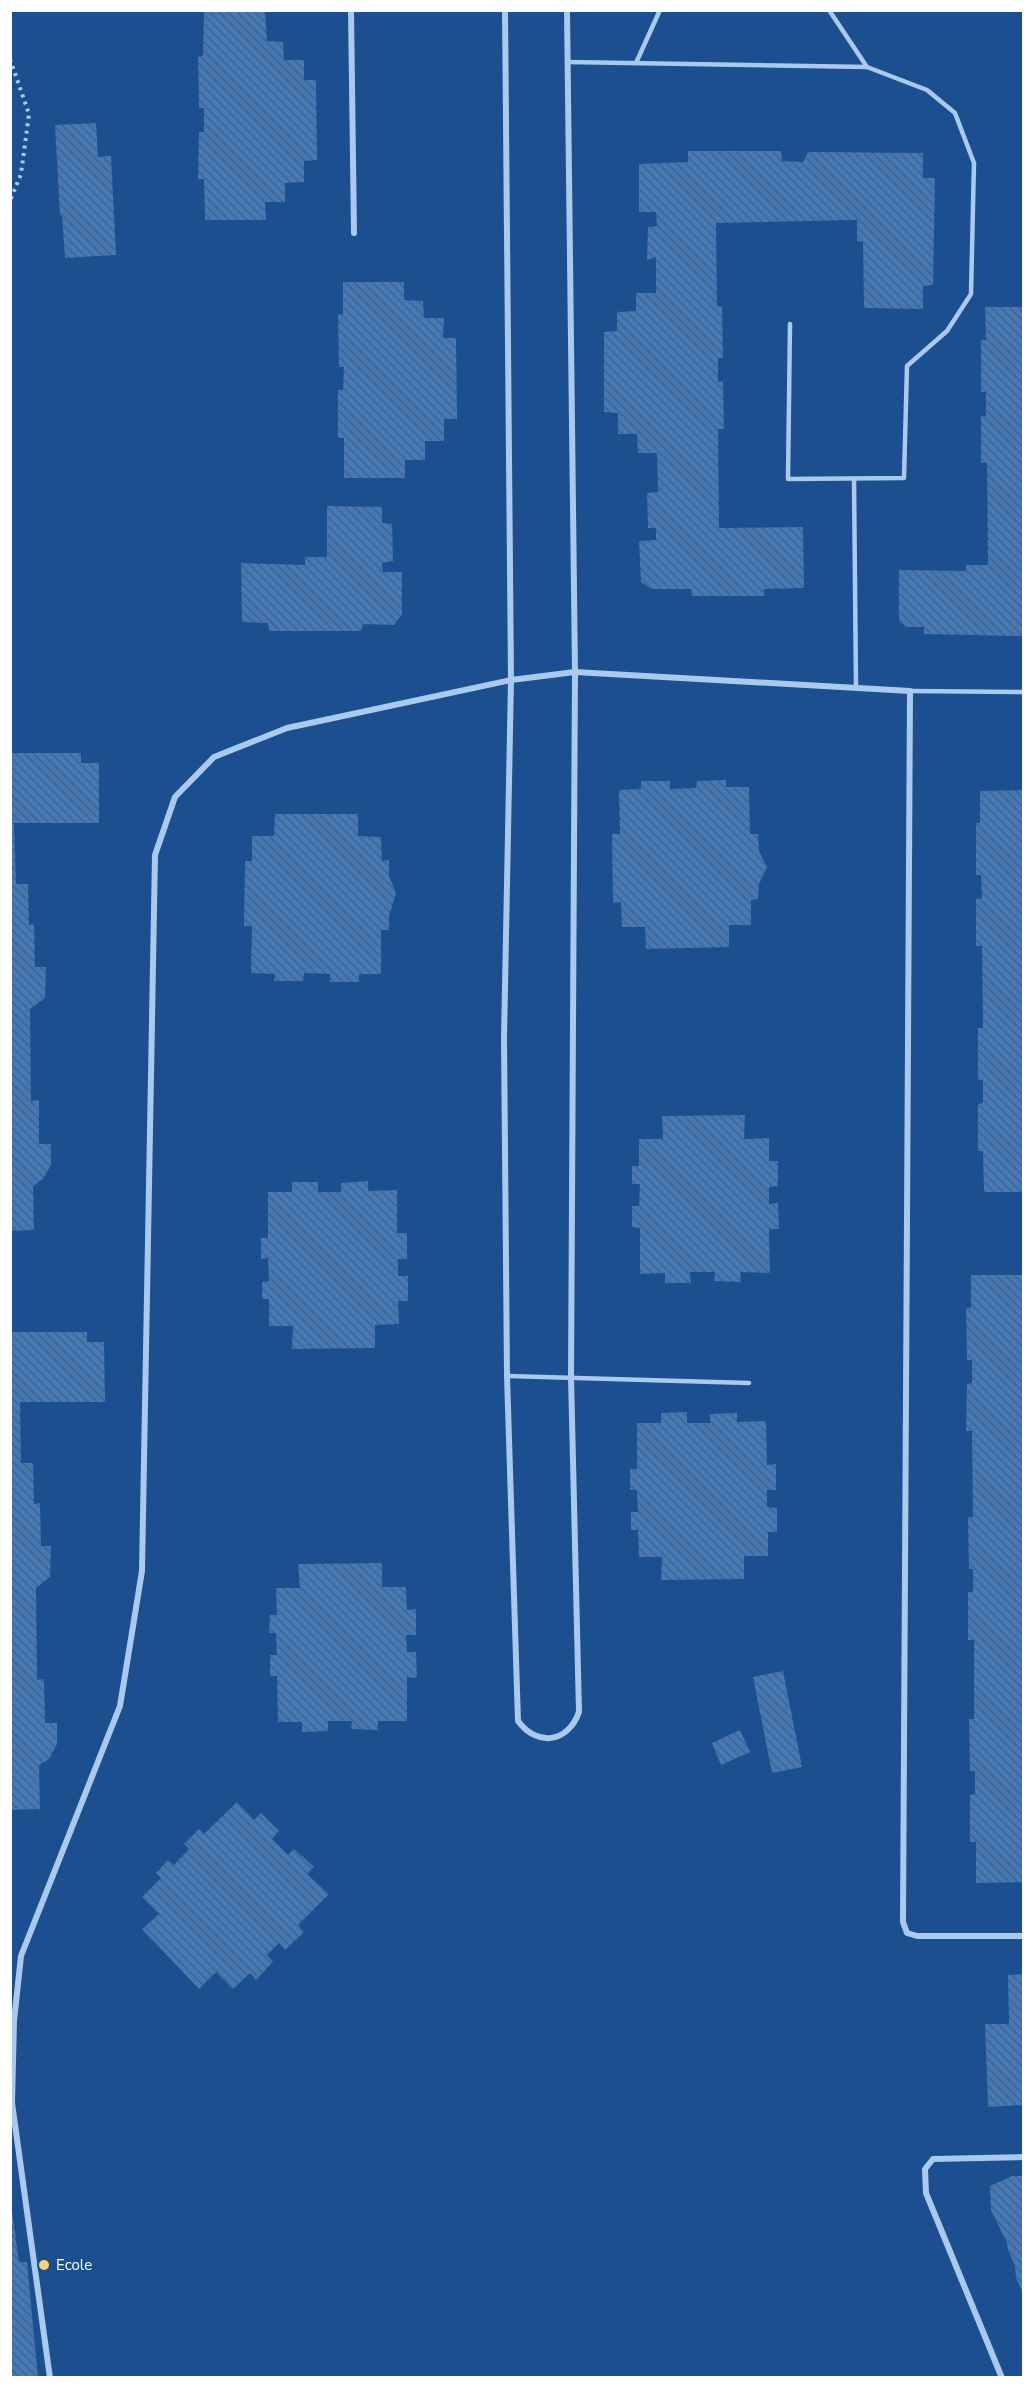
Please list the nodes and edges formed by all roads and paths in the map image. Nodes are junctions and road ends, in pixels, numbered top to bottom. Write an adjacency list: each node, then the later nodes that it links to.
1 (351, 10): 11 (street)
2 (506, 10): 15 (street)
3 (567, 10): 7 (street)
4 (660, 10): 8 (lane)
5 (829, 10): 9 (lane)
6 (10, 59): 10 (path)
7 (567, 62): 8 (lane); 14 (street)
8 (636, 63): 9 (lane)
9 (867, 67): 13 (lane)
10 (10, 201)
11 (354, 233)
12 (790, 324): 13 (lane)
13 (854, 479): 16 (lane)
14 (575, 672): 15 (street); 16 (street); 20 (street)
15 (511, 680): 19 (street); 24 (street)
16 (856, 687): 17 (street)
17 (910, 691): 18 (lane); 22 (street)
18 (1023, 692)
19 (507, 1376): 20 (lane); 20 (street)
20 (571, 1377): 21 (lane)
21 (749, 1383)
22 (1023, 1936)
23 (1023, 2157): 25 (street)
24 (50, 2378)
25 (1002, 2378)

